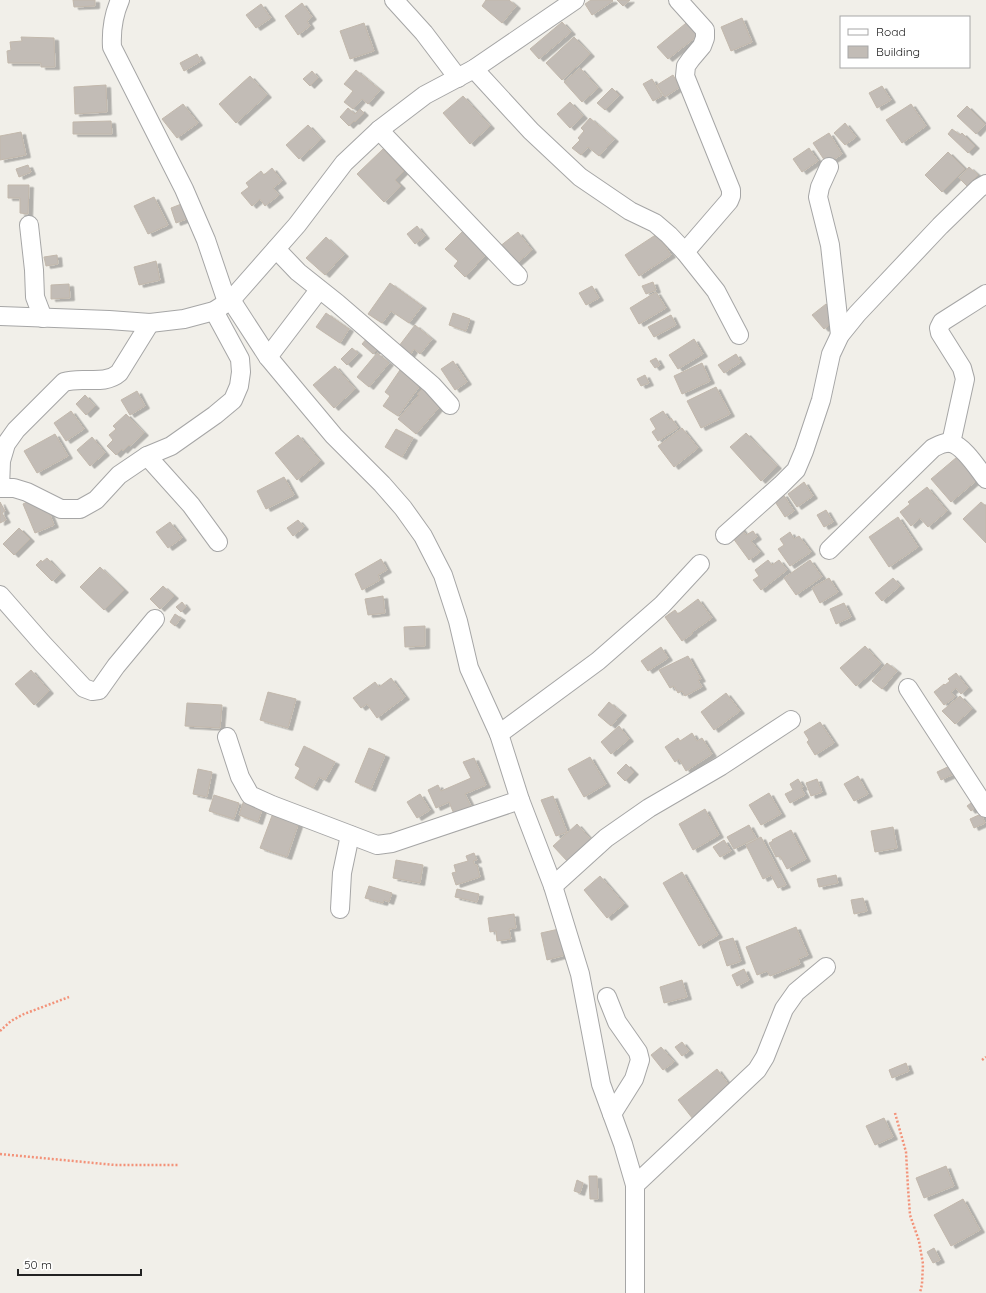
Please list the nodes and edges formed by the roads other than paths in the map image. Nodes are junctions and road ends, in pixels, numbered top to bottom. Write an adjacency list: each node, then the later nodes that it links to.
1 (120, 0): 16 (street)
2 (394, 0): 6 (street)
3 (575, 0): 5 (street)
4 (678, 0): 12 (street)
5 (474, 69): 6 (street); 12 (street)
6 (458, 78): 7 (street)
7 (379, 130): 11 (street); 13 (street)
8 (829, 167): 21 (street)
9 (984, 190): 21 (street)
10 (28, 225): 18 (street)
11 (276, 249): 14 (street); 16 (street)
12 (685, 252): 20 (street)
13 (518, 276)
14 (320, 290): 22 (street); 23 (street)
15 (986, 294): 24 (street)
16 (224, 304): 19 (street); 22 (street); 25 (street)
17 (0, 316): 18 (street)
18 (43, 318): 19 (street)
19 (150, 323): 27 (street)
20 (739, 335)
21 (840, 335): 28 (street)
22 (268, 356): 36 (street)
23 (450, 404)
24 (951, 443): 26 (street); 30 (street)
25 (147, 456): 27 (street); 29 (street)
26 (986, 479)
27 (0, 488)
28 (725, 535)
29 (218, 542)
30 (829, 550)
31 (700, 564): 36 (street)
32 (0, 595): 33 (street)
33 (155, 619)
34 (908, 688): 39 (street)
35 (790, 720): 41 (street)
36 (499, 734): 38 (street)
37 (227, 737): 40 (street)
38 (520, 800): 40 (street); 41 (street)
39 (986, 808)
40 (350, 835): 42 (street)
41 (553, 886): 45 (street)
42 (340, 909)
43 (826, 967): 46 (street)
44 (607, 997): 45 (street)
45 (612, 1114): 46 (street)
46 (635, 1185): 47 (street)
47 (635, 1293)

